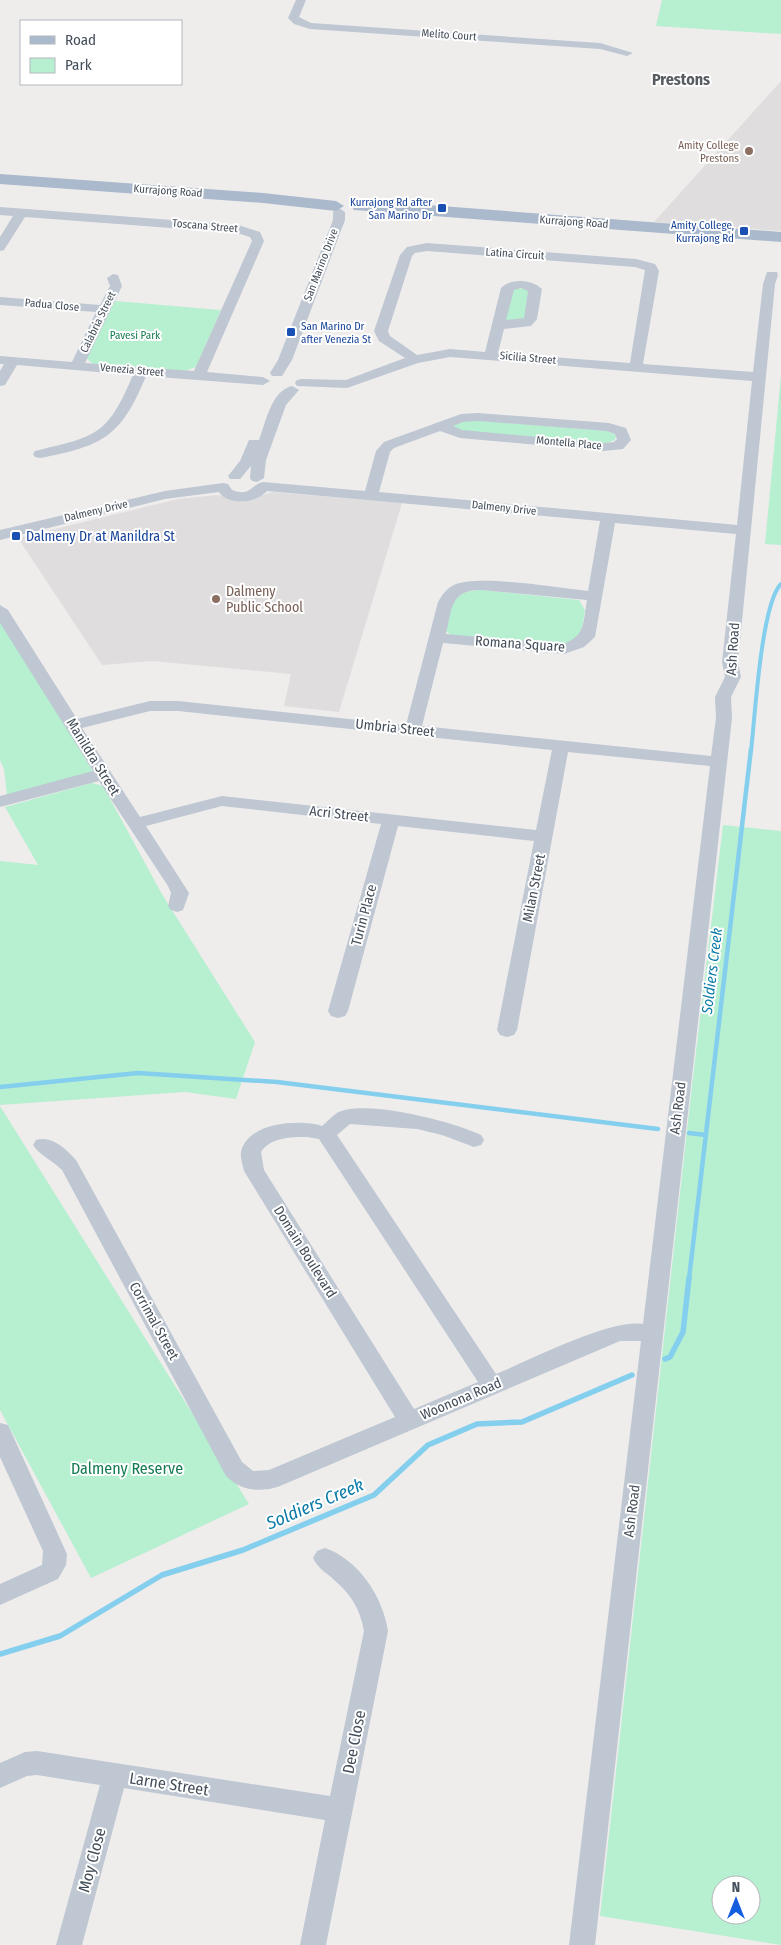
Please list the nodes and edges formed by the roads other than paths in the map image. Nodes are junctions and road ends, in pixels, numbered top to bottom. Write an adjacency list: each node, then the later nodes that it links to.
1 (301, 0): 2 (street, Melito Court)
2 (627, 52)
3 (0, 179): 4 (main road, Kurrajong Road)
4 (347, 209): 7 (main road, Kurrajong Road); 19 (street, San Marino Drive); 21 (street, San Marino Drive)
5 (0, 211): 6 (street, Toscana Street)
6 (21, 213): 8 (street); 22 (street, Toscana Street)
7 (781, 238)
8 (0, 247)
9 (772, 275): 23 (street, Ash Road)
10 (114, 278): 12 (street, Calabria Street)
11 (0, 301): 12 (street, Padua Close)
12 (105, 309): 17 (street, Calabria Street)
13 (499, 325): 14 (street)
14 (491, 355): 15 (street, Sicilia Street); 18 (street, Sicilia Street)
15 (415, 359): 18 (street, Latina Circuit); 26 (street, Sicilia Street)
16 (6, 360): 17 (street, Venezia Street); 24 (street)
17 (77, 365): 20 (street, Venezia Street)
18 (636, 366): 23 (street, Sicilia Street)
19 (294, 367)
20 (141, 371): 22 (street, Venezia Street); 28 (street)
21 (277, 373): 25 (street); 26 (street)
22 (199, 375): 25 (street, Venezia Street)
23 (759, 377): 34 (street, Ash Road)
24 (0, 382)
25 (267, 386): 26 (street, Sicilia Street); 29 (street)
26 (297, 387): 30 (street)
27 (440, 426): 27 (street, Montella Place); 32 (street, Montella Place)
28 (40, 454)
29 (235, 476): 30 (street, Dalmeny Drive); 31 (street)
30 (260, 482): 31 (street); 32 (street, Dalmeny Drive)
31 (223, 487): 35 (street, Dalmeny Drive)
32 (371, 495): 33 (street, Dalmeny Drive)
33 (608, 518): 34 (street, Dalmeny Drive); 36 (street, Romana Square)
34 (745, 530): 42 (street, Ash Road)
35 (0, 535)
36 (595, 596): 38 (street); 38 (street, Romana Square)
37 (0, 610): 39 (street, Manildra Street)
38 (438, 638): 40 (street)
39 (73, 725): 40 (street, Umbria Street); 43 (street, Manildra Street)
40 (413, 729): 41 (street, Umbria Street)
41 (561, 746): 42 (street, Umbria Street); 47 (street, Milan Street)
42 (719, 762): 54 (street, Ash Road)
43 (103, 774): 44 (street); 46 (street, Manildra Street)
44 (0, 802)
45 (391, 820): 46 (street, Acri Street); 47 (street, Acri Street); 49 (street, Turin Place)
46 (137, 823): 48 (street, Manildra Street)
47 (544, 836): 50 (street, Milan Street)
48 (177, 906)
49 (338, 1011)
50 (506, 1030)
51 (326, 1134): 52 (street); 55 (street); 56 (street, Domain Boulevard)
52 (474, 1140)
53 (43, 1145): 58 (street, Corrimal Street)
54 (652, 1334): 55 (street, Woonona Road); 66 (street, Ash Road)
55 (492, 1386): 56 (street, Woonona Road)
56 (410, 1421): 58 (street, Woonona Road)
57 (0, 1432): 60 (street)
58 (272, 1480)
59 (325, 1558): 63 (street, Dee Close)
60 (0, 1595)
61 (0, 1776): 62 (street, Larne Street)
62 (116, 1776): 63 (street, Larne Street); 64 (street, Moy Close)
63 (340, 1810): 65 (street, Dee Close)
64 (69, 1945)
65 (312, 1945)
66 (582, 1945)

